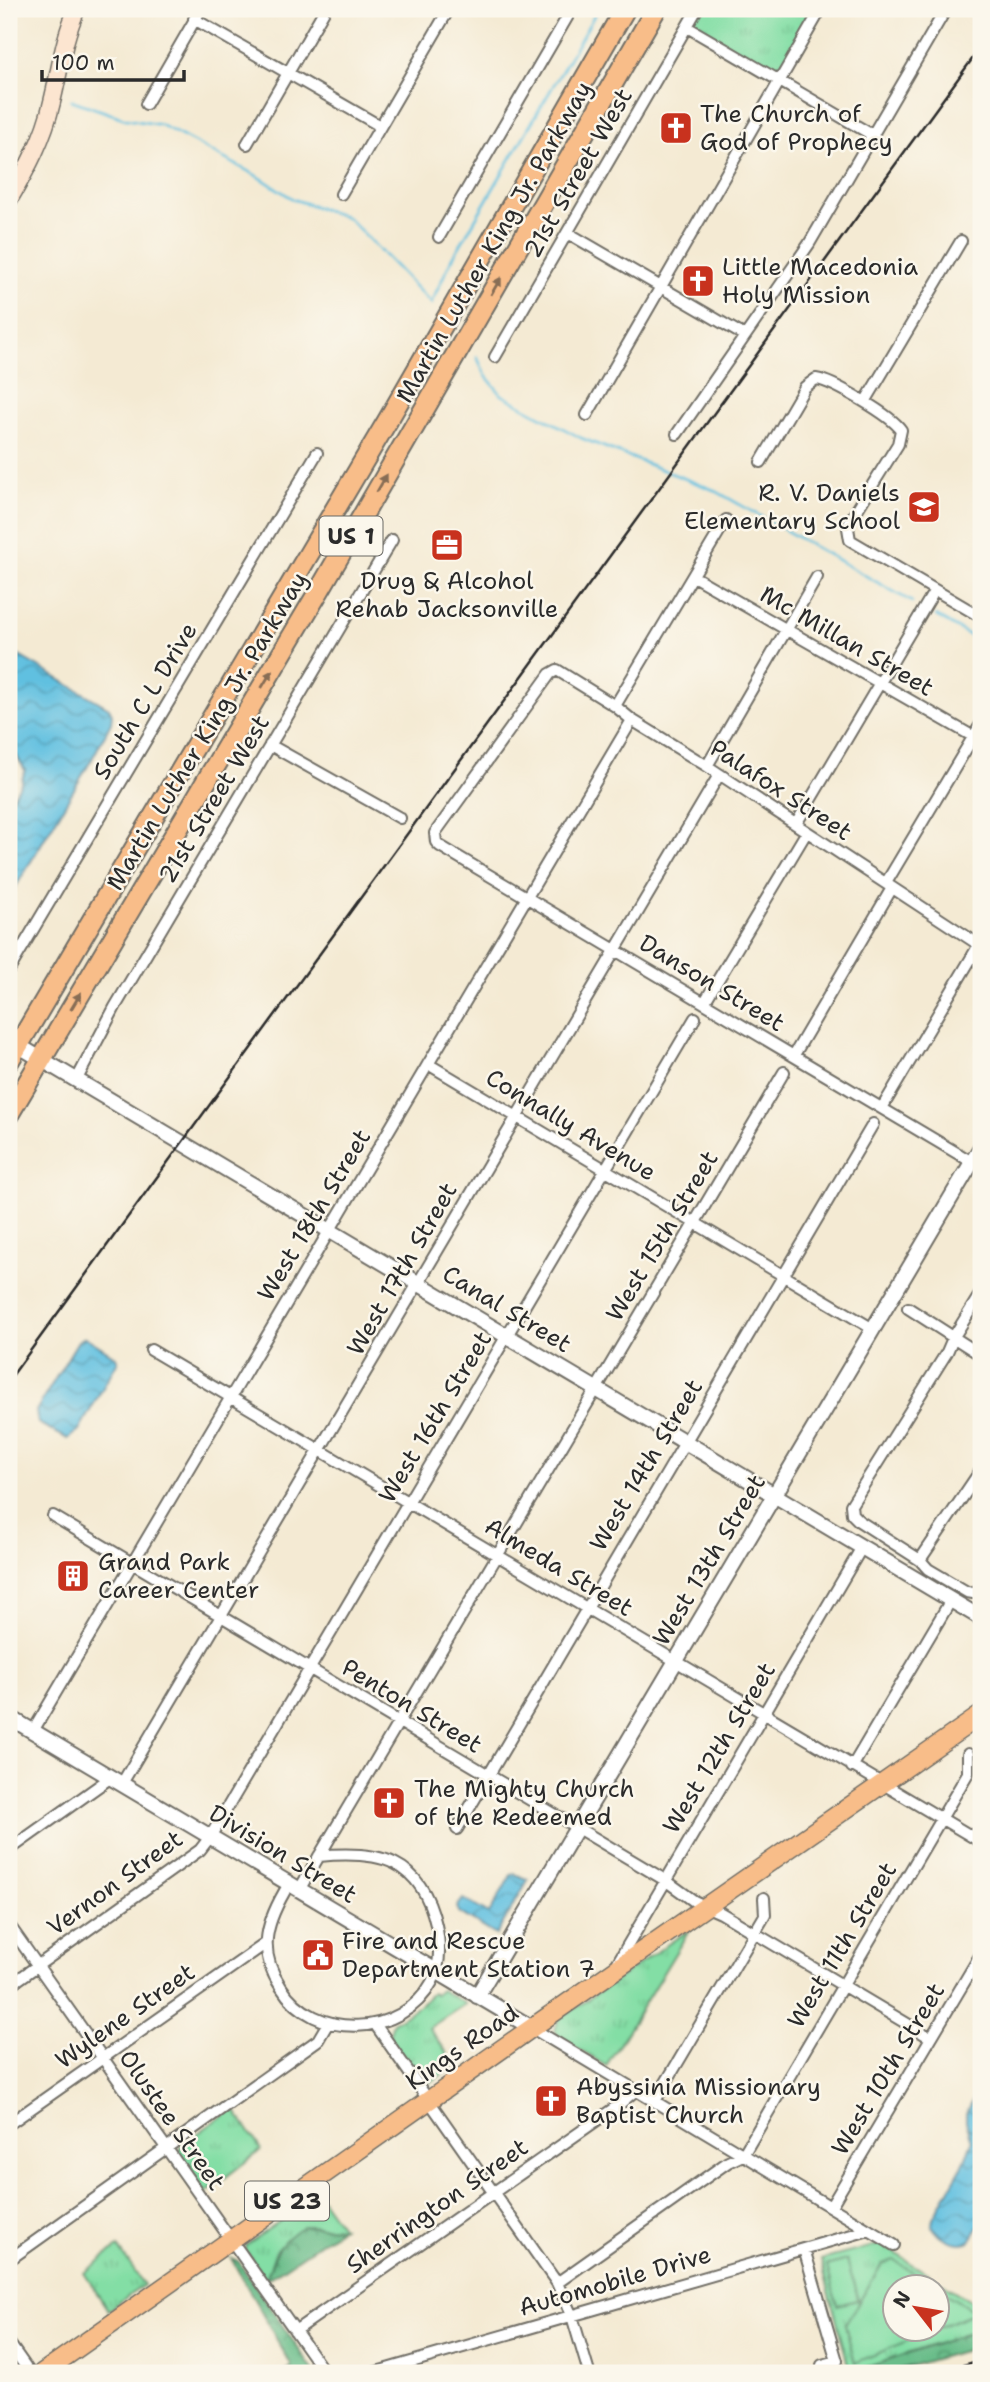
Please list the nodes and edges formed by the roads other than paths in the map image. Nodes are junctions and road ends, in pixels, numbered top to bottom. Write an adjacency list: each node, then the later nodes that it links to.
1 (77, 9): 20 (main road)
2 (201, 9): 11 (street)
3 (325, 9): 13 (street)
4 (449, 9): 16 (street)
5 (572, 9): 22 (street)
6 (625, 9): 58 (highway, Martin Luther King Jr. Parkway / US 1)
7 (656, 9): 60 (highway, Martin Luther King Jr. Parkway / US 1, one-way to 7)
8 (697, 9): 12 (street, 21st Street West)
9 (821, 9): 14 (street)
10 (946, 9): 17 (street)
11 (194, 19): 13 (street); 15 (street)
12 (687, 27): 14 (street); 21 (street, 21st Street West)
13 (288, 72): 16 (street); 18 (street)
14 (780, 81): 17 (street); 24 (street)
15 (146, 104)
16 (380, 126): 19 (street)
17 (874, 136): 25 (street)
18 (247, 144)
19 (341, 194)
20 (9, 200)
21 (568, 233): 24 (street); 26 (street, 21st Street West)
22 (439, 237)
23 (961, 241): 27 (street)
24 (661, 286): 25 (street); 28 (street)
25 (745, 335): 29 (street)
26 (495, 357)
27 (864, 402): 31 (street); 36 (street)
28 (587, 415)
29 (677, 433)
30 (317, 453): 55 (street, South C L Drive)
31 (761, 462)
32 (726, 520): 34 (street)
33 (392, 540): 44 (street, 21st Street West)
34 (693, 576): 38 (street, Mc Millan Street); 40 (street)
35 (817, 577): 38 (street)
36 (934, 590): 37 (street); 39 (street)
37 (981, 617)
38 (786, 631): 39 (street, Mc Millan Street); 45 (street)
39 (880, 683): 43 (street, Mc Millan Street); 48 (street)
40 (615, 706): 41 (street, Palafox Street); 50 (street, Palafox Street)
41 (632, 720): 45 (street, Palafox Street); 52 (street, West 18th Street)
42 (981, 724): 43 (street)
43 (977, 739): 51 (street)
44 (270, 745): 47 (street); 63 (street, 21st Street West)
45 (707, 766): 46 (street, Palafox Street)
46 (719, 775): 48 (street, Palafox Street); 54 (street, West 17th Street)
47 (400, 818)
48 (796, 824): 49 (street, Palafox Street)
49 (806, 833): 51 (street, Palafox Street); 56 (street)
50 (434, 837): 52 (street, Danson Street)
51 (889, 885): 53 (street, Palafox Street); 59 (street)
52 (527, 898): 54 (street, Danson Street); 61 (street, West 18th Street)
53 (980, 941): 64 (street)
54 (616, 950): 56 (street, Danson Street); 66 (street, West 17th Street)
55 (9, 970)
56 (704, 1003): 59 (street, Danson Street)
57 (695, 1018): 70 (street, West 16th Street)
58 (12, 1048): 60 (street, Canal Street)
59 (794, 1055): 64 (street, Danson Street)
60 (41, 1060): 63 (street, Canal Street); 65 (highway, Martin Luther King Jr. Parkway / US 1)
61 (428, 1064): 66 (street, Connally Avenue); 72 (street, West 18th Street)
62 (784, 1072): 71 (street, West 15th Street)
63 (76, 1081): 72 (street, Canal Street)
64 (882, 1108): 69 (street, Danson Street)
65 (9, 1114)
66 (516, 1117): 70 (street, Connally Avenue); 74 (street, West 17th Street)
67 (873, 1124): 73 (street, West 14th Street)
68 (981, 1147): 69 (street, West 13th Street)
69 (972, 1162): 77 (street, West 13th Street)
70 (605, 1170): 71 (street, Connally Avenue); 78 (street, West 16th Street)
71 (694, 1222): 73 (street, Connally Avenue); 82 (street, West 15th Street)
72 (330, 1231): 74 (street, Canal Street); 83 (street, West 18th Street)
73 (783, 1275): 77 (street, Connally Avenue); 84 (street, West 14th Street)
74 (419, 1283): 78 (street, Canal Street); 85 (street, West 17th Street)
75 (981, 1293): 79 (street)
76 (908, 1308): 79 (street)
77 (873, 1329): 87 (street, West 13th Street)
78 (508, 1336): 82 (street, Canal Street); 88 (street, West 16th Street)
79 (953, 1338): 81 (street); 92 (street)
80 (151, 1350): 83 (street, Almeda Street)
81 (981, 1355)
82 (596, 1389): 84 (street, Canal Street); 91 (street, West 15th Street)
83 (231, 1397): 85 (street, Almeda Street); 93 (street, West 18th Street)
84 (684, 1441): 87 (street, Canal Street); 96 (street, West 14th Street)
85 (320, 1450): 88 (street, Almeda Street); 97 (street, West 17th Street)
86 (981, 1470): 92 (street)
87 (775, 1495): 90 (street, Canal Street); 99 (street, West 13th Street)
88 (408, 1503): 91 (street, Almeda Street); 100 (street, West 16th Street)
89 (53, 1516): 93 (street, Penton Street)
90 (862, 1547): 95 (street, Canal Street); 101 (street, West 12th Street)
91 (498, 1555): 96 (street, Almeda Street); 104 (street, West 15th Street)
92 (920, 1560): 94 (street)
93 (133, 1564): 97 (street, Penton Street); 105 (street, West 18th Street)
94 (981, 1588)
95 (951, 1600): 98 (street, Canal Street); 107 (street)
96 (586, 1608): 99 (street, Almeda Street); 108 (street, West 14th Street)
97 (221, 1616): 100 (street, Penton Street); 109 (street, West 17th Street)
98 (981, 1618)
99 (675, 1661): 101 (street, Almeda Street); 112 (street, West 13th Street)
100 (310, 1669): 104 (street, Penton Street); 114 (street, West 16th Street)
101 (763, 1713): 107 (street, Almeda Street); 118 (street, West 12th Street)
102 (981, 1715): 110 (main road, Kings Road / US 23)
103 (9, 1717): 105 (street, Division Street)
104 (399, 1722): 108 (street, Penton Street); 117 (street, West 15th Street)
105 (33, 1731): 109 (street, Division Street)
106 (968, 1754): 111 (street, West 11th Street)
107 (852, 1767): 110 (street, Almeda Street)
108 (487, 1774): 112 (street, Penton Street); 113 (street, West 14th Street)
109 (116, 1781): 114 (street, Division Street); 116 (street)
110 (882, 1784): 111 (street, Almeda Street); 121 (main road, Kings Road / US 23)
111 (941, 1818): 115 (street, Almeda Street); 129 (street, West 11th Street)
112 (576, 1827): 118 (street, Penton Street); 131 (street, West 13th Street)
113 (457, 1829)
114 (210, 1837): 119 (street, Division Street); 126 (street, Vernon Street)
115 (981, 1842)
116 (9, 1850)
117 (319, 1856): 119 (street, West 15th Street); 128 (street)
118 (665, 1880): 121 (street, Penton Street); 127 (street, West 12th Street)
119 (294, 1887): 124 (street, West 15th Street); 128 (street, Division Street)
120 (764, 1898): 123 (street)
121 (706, 1906): 123 (street, Penton Street); 127 (main road, Kings Road / US 23)
122 (9, 1925): 126 (street, Olustee Street)
123 (754, 1933): 129 (street, Penton Street); 138 (street)
124 (265, 1944): 132 (street); 136 (street, Wylene Street)
125 (981, 1954): 135 (street, West 10th Street)
126 (37, 1965): 130 (street, Vernon Street); 136 (street, Olustee Street)
127 (613, 1971): 134 (main road, Kings Road / US 23)
128 (436, 1972): 131 (street, Division Street); 133 (street)
129 (842, 1985): 135 (street, Penton Street); 142 (street, West 11th Street)
130 (9, 1986)
131 (477, 1996): 134 (street, Division Street)
132 (328, 2024): 133 (street); 141 (street)
133 (374, 2024): 139 (street)
134 (531, 2028): 137 (street, Division Street); 139 (main road, Kings Road / US 23)
135 (931, 2038): 144 (street, West 10th Street)
136 (103, 2058): 140 (street, Wylene Street); 141 (street, Olustee Street)
137 (636, 2091): 138 (street, Division Street); 143 (street, Sherrington Street)
138 (654, 2101): 142 (street, Division Street)
139 (428, 2102): 143 (street); 146 (main road, Kings Road / US 23)
140 (9, 2124)
141 (166, 2148): 146 (street, Olustee Street); 149 (street)
142 (743, 2155): 144 (street, Division Street); 150 (street)
143 (493, 2192): 150 (street); 152 (street, Sherrington Street)
144 (831, 2206): 145 (street, Division Street)
145 (869, 2230): 147 (street, Division Street); 148 (street, Automobile Drive)
146 (231, 2240): 152 (street, Olustee Street); 156 (main road, Kings Road / US 23)
147 (894, 2245)
148 (803, 2249): 151 (street, Automobile Drive); 154 (street)
149 (9, 2260)
150 (557, 2283): 151 (street)
151 (572, 2316): 158 (street, Automobile Drive); 159 (street)
152 (295, 2331): 157 (street, Olustee Street)
153 (9, 2343): 155 (street)
154 (822, 2365)
155 (30, 2373)
156 (42, 2373)
157 (325, 2373)
158 (373, 2373)
159 (589, 2373)

